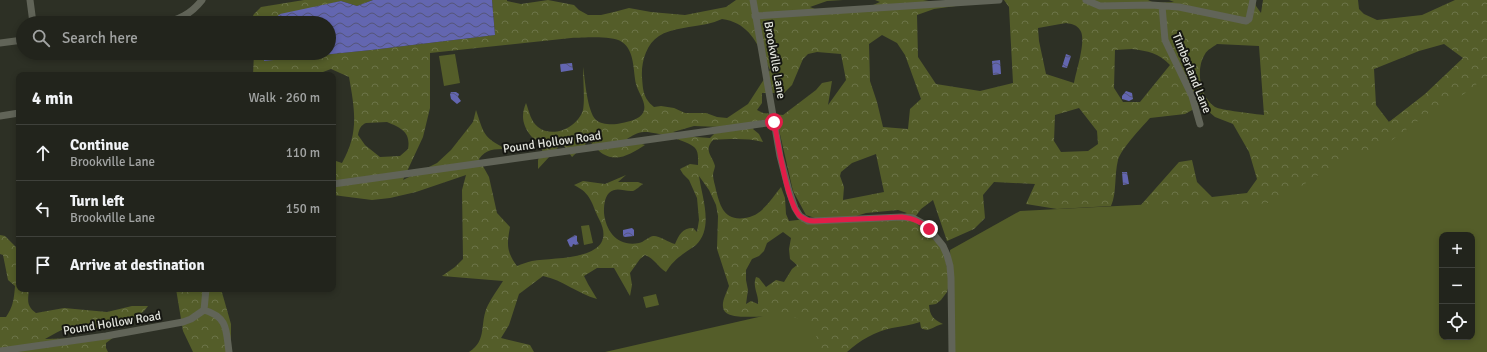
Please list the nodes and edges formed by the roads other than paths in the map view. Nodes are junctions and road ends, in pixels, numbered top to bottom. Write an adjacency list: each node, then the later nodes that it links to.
1 (30, 0): 9 (street)
2 (202, 0): 10 (street)
3 (753, 0): 11 (street, Brookville Lane)
4 (999, 0): 7 (street)
5 (1086, 0): 8 (street)
6 (1253, 0): 8 (street)
7 (964, 1): 11 (street)
8 (1162, 6): 17 (street, Timberland Lane)
9 (32, 16)
10 (185, 16)
11 (755, 16): 16 (street, Brookville Lane)
12 (16, 41): 13 (street)
13 (0, 43)
14 (16, 113): 15 (street)
15 (0, 116)
16 (774, 122): 18 (street, Pound Hollow Road); 23 (street, Brookville Lane)
17 (1200, 124)
18 (336, 184)
19 (206, 292): 20 (street)
20 (204, 310): 21 (street, Pound Hollow Road); 22 (street)
21 (0, 351)
22 (229, 352)
23 (952, 352)

